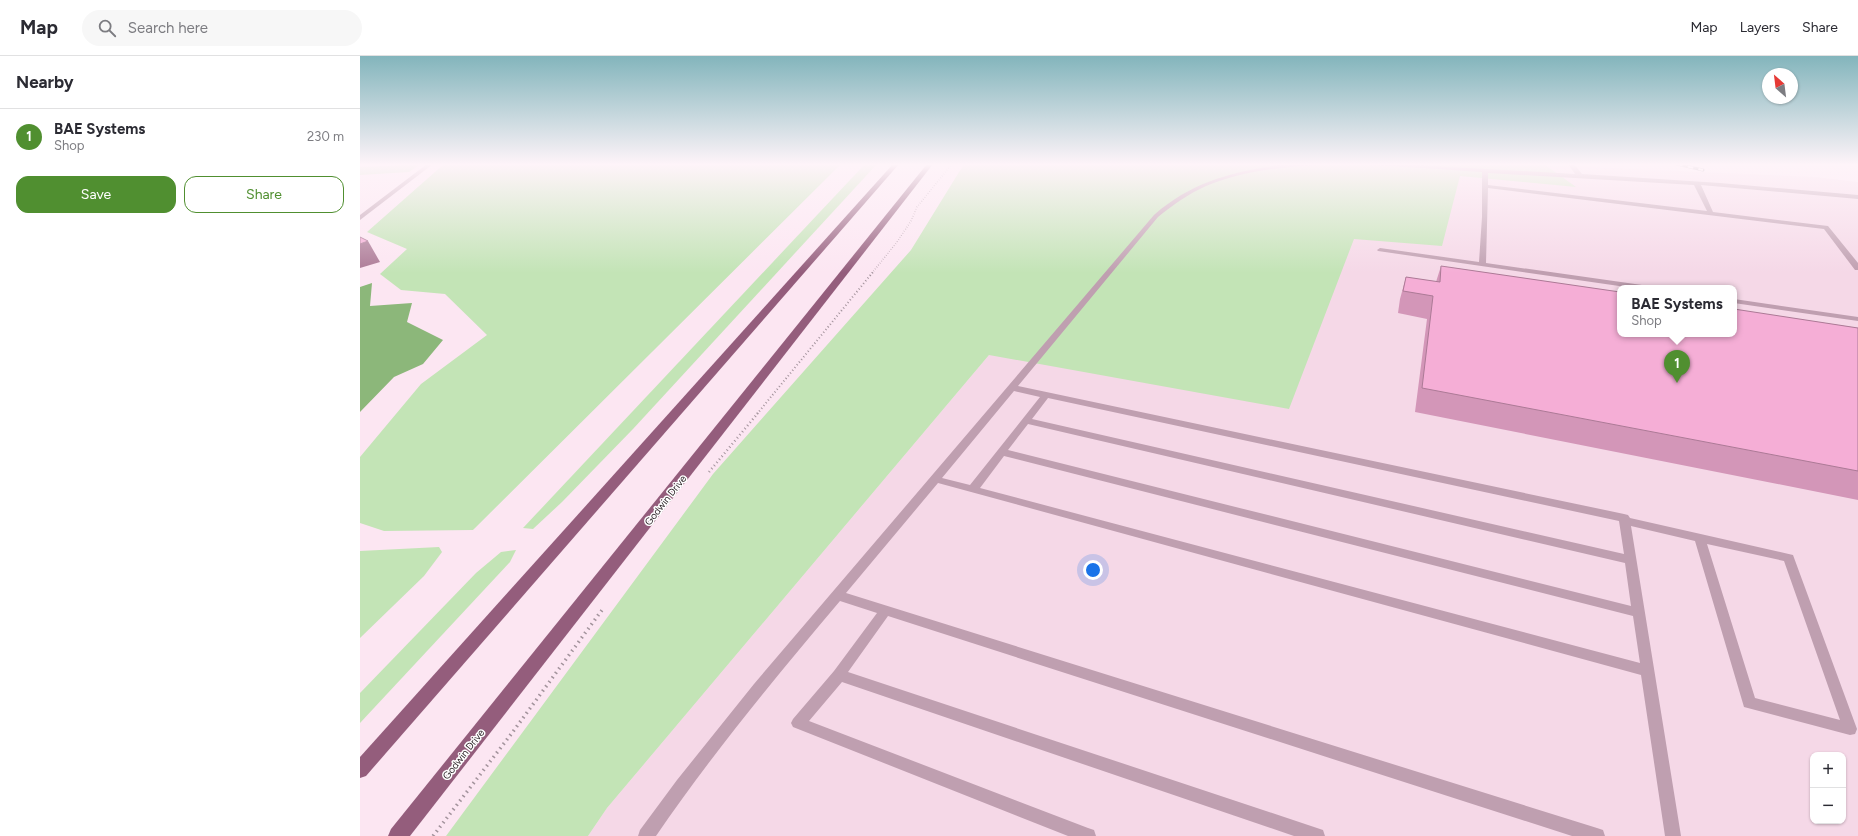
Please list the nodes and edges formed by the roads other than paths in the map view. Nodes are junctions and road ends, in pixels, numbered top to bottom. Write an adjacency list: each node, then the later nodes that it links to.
1 (383, 200): 9 (lane)
2 (864, 200): 30 (main road)
3 (901, 200): 31 (main road, Godwin Drive)
4 (1176, 200): 16 (lane)
5 (1486, 200): 11 (lane)
6 (1606, 200): 8 (lane)
7 (1705, 200): 8 (lane)
8 (1711, 213): 12 (lane)
9 (360, 218)
10 (1380, 250): 11 (lane)
11 (1482, 263): 13 (lane)
12 (1858, 268)
13 (1629, 285)
14 (1737, 301): 15 (lane)
15 (1858, 319)
16 (1012, 388): 17 (lane); 20 (lane)
17 (1046, 395): 18 (lane); 22 (lane)
18 (1026, 420): 19 (lane); 24 (lane)
19 (1002, 452): 21 (lane); 27 (lane)
20 (935, 479): 21 (lane); 25 (lane)
21 (973, 489): 28 (lane)
22 (1624, 521): 23 (lane); 24 (lane)
23 (1700, 538): 23 (lane)
24 (1630, 560): 27 (lane)
25 (837, 595): 26 (lane); 32 (lane)
26 (886, 610): 29 (lane); 35 (lane)
27 (1638, 612): 28 (lane)
28 (1648, 671): 36 (lane)
29 (839, 676): 33 (lane); 34 (lane)
30 (360, 770)
31 (398, 836)
32 (646, 836)
33 (1088, 836)
34 (1317, 836)
35 (1597, 836)
36 (1673, 836)

